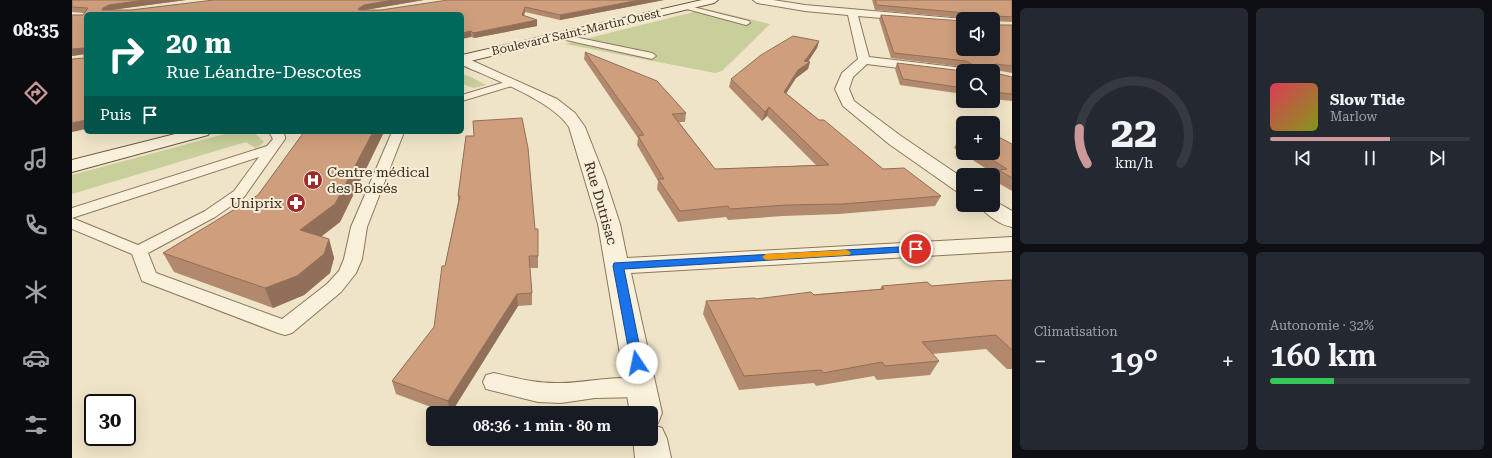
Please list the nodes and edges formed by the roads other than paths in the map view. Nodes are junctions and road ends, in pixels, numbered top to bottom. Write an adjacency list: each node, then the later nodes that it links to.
1 (714, 0): 3 (street, Boulevard Saint-Martin Ouest)
2 (757, 0): 4 (street)
3 (685, 6): 6 (lane); 7 (street, Boulevard Saint-Martin Ouest)
4 (852, 12): 5 (street); 11 (street)
5 (956, 21)
6 (746, 23)
7 (560, 36): 8 (lane); 9 (street, Boulevard Saint-Martin Ouest)
8 (652, 56)
9 (464, 59)
10 (464, 60): 13 (street, Rue Dutrisac)
11 (864, 60): 12 (street); 21 (street)
12 (956, 71)
13 (512, 82): 14 (lane); 28 (street, Rue Dutrisac)
14 (464, 97)
15 (144, 134): 19 (street)
16 (194, 134): 20 (street)
17 (397, 134): 27 (lane)
18 (279, 137): 23 (lane); 27 (lane)
19 (72, 152)
20 (72, 166)
21 (956, 182)
22 (999, 212): 24 (street)
23 (72, 213)
24 (1012, 221)
25 (72, 223): 27 (lane)
26 (1012, 244): 28 (street)
27 (140, 251)
28 (618, 266): 30 (street, Rue Dutrisac)
29 (494, 382): 30 (lane)
30 (641, 388): 31 (street, Rue Dutrisac)
31 (645, 406)
32 (651, 446): 33 (street)
33 (653, 458)

